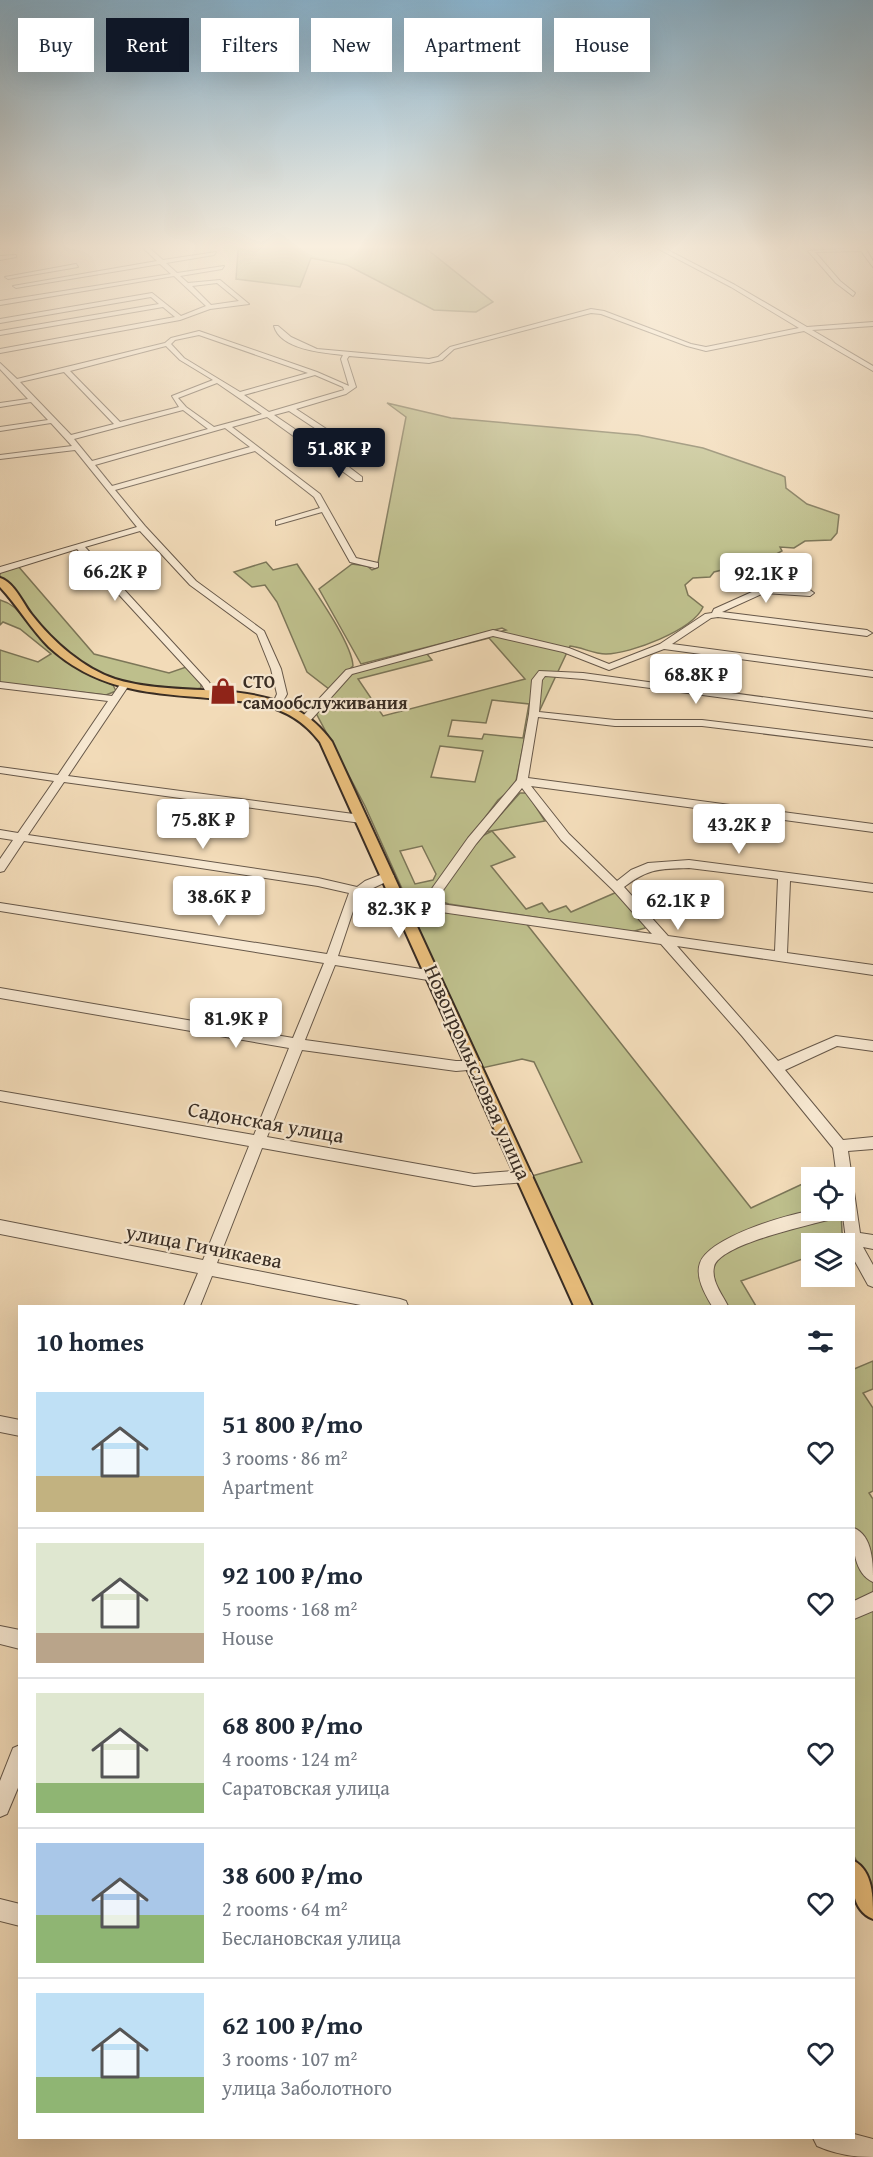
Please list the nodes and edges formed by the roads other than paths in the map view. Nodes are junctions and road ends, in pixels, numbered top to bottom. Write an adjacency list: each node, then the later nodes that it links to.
1 (25, 347): 10 (street)
2 (157, 347): 14 (street)
3 (170, 347): 16 (street)
4 (239, 347): 15 (street)
5 (302, 347): 11 (street)
6 (457, 347): 11 (street)
7 (696, 347): 8 (street)
8 (717, 347)
9 (836, 347): 13 (street)
10 (0, 351)
11 (346, 355): 18 (street)
12 (0, 365): 17 (street)
13 (873, 369)
14 (65, 370): 17 (street); 26 (street)
15 (315, 373): 18 (street); 19 (street)
16 (218, 380): 19 (street); 22 (street)
17 (15, 381): 20 (street)
18 (348, 391): 23 (street)
19 (239, 394): 24 (street)
20 (33, 400): 21 (street); 25 (street)
21 (0, 405)
22 (184, 408): 26 (street); 29 (street)
23 (290, 408): 24 (street); 34 (street)
24 (268, 415): 27 (street); 34 (street)
25 (53, 421): 28 (street); 30 (street)
26 (119, 425): 30 (street)
27 (228, 426): 29 (street); 32 (street)
28 (0, 429)
29 (214, 430): 35 (street)
30 (69, 438): 31 (street)
31 (76, 448): 33 (street); 35 (street)
32 (256, 448): 37 (street); 38 (street)
33 (0, 458)
34 (335, 460): 36 (street)
35 (90, 464): 37 (street)
36 (359, 479)
37 (112, 488): 40 (street)
38 (324, 510): 39 (street); 42 (street)
39 (279, 523)
40 (142, 528): 41 (street); 56 (street)
41 (79, 546): 43 (street); 54 (street)
42 (375, 566)
43 (0, 570)
44 (0, 581): 52 (main road, Новопромысловая улица)
45 (810, 593): 46 (street)
46 (715, 615): 47 (street); 48 (street)
47 (867, 633)
48 (663, 646): 49 (street); 59 (street)
49 (706, 651): 50 (street); 53 (street)
50 (873, 674)
51 (0, 685): 55 (street)
52 (124, 685): 54 (main road, Новопромысловая улица); 55 (street)
53 (704, 692): 57 (street); 58 (street)
54 (212, 695): 56 (main road, Новопромысловая улица)
55 (114, 699): 62 (street)
56 (277, 705): 59 (main road, Новопромысловая улица)
57 (534, 714): 60 (street); 63 (street)
58 (873, 715)
59 (306, 719): 64 (main road, Новопромысловая улица)
60 (873, 744)
61 (0, 770): 62 (street)
62 (62, 778): 64 (street); 67 (street)
63 (522, 781): 65 (street); 71 (street); 75 (street)
64 (361, 819): 70 (main road, Новопромысловая улица)
65 (873, 828)
66 (0, 834): 67 (street)
67 (21, 837): 68 (street); 73 (street)
68 (0, 868)
69 (784, 875): 71 (street); 72 (street); 78 (street)
70 (388, 876): 73 (street); 74 (main road, Новопромысловая улица)
71 (617, 887): 77 (street)
72 (873, 888)
73 (356, 891): 74 (street); 79 (street)
74 (400, 902): 75 (street); 81 (main road, Новопромысловая улица)
75 (426, 905): 77 (street)
76 (0, 907): 79 (street)
77 (668, 942): 78 (street); 86 (street)
78 (782, 956): 80 (street)
79 (331, 960): 81 (street); 83 (street)
80 (873, 970)
81 (434, 976): 85 (main road, Новопромысловая улица)
82 (0, 993): 83 (street)
83 (296, 1044): 85 (street); 88 (street)
84 (873, 1046): 86 (street)
85 (475, 1065): 92 (main road, Новопромысловая улица)
86 (776, 1068): 90 (street)
87 (0, 1096): 88 (street, Садонская улица)
88 (257, 1142): 92 (street, Садонская улица); 98 (street)
89 (873, 1143): 90 (street)
90 (840, 1146): 91 (street)
91 (842, 1167)
92 (526, 1176): 102 (main road, Новопромысловая улица)
93 (803, 1221): 103 (street)
94 (0, 1227): 98 (street, улица Гичикаева)
95 (855, 1239): 96 (street)
96 (873, 1242)
97 (855, 1243): 99 (street)
98 (207, 1268): 100 (street); 101 (street, улица Гичикаева)
99 (873, 1280)
100 (192, 1305)
101 (395, 1305)
102 (583, 1305)
103 (720, 1305)
104 (0, 1424): 105 (street)
105 (18, 1428)
106 (855, 1539): 107 (street)
107 (873, 1573)
108 (873, 1601): 109 (street)
109 (855, 1610)
110 (0, 1635): 111 (street)
111 (18, 1640)
112 (18, 1760): 113 (street)
113 (0, 1807)
114 (855, 1876): 115 (main road)
115 (873, 1906)
116 (0, 1910): 117 (street)
117 (18, 1914)
118 (829, 2139): 119 (street)
119 (873, 2151)

